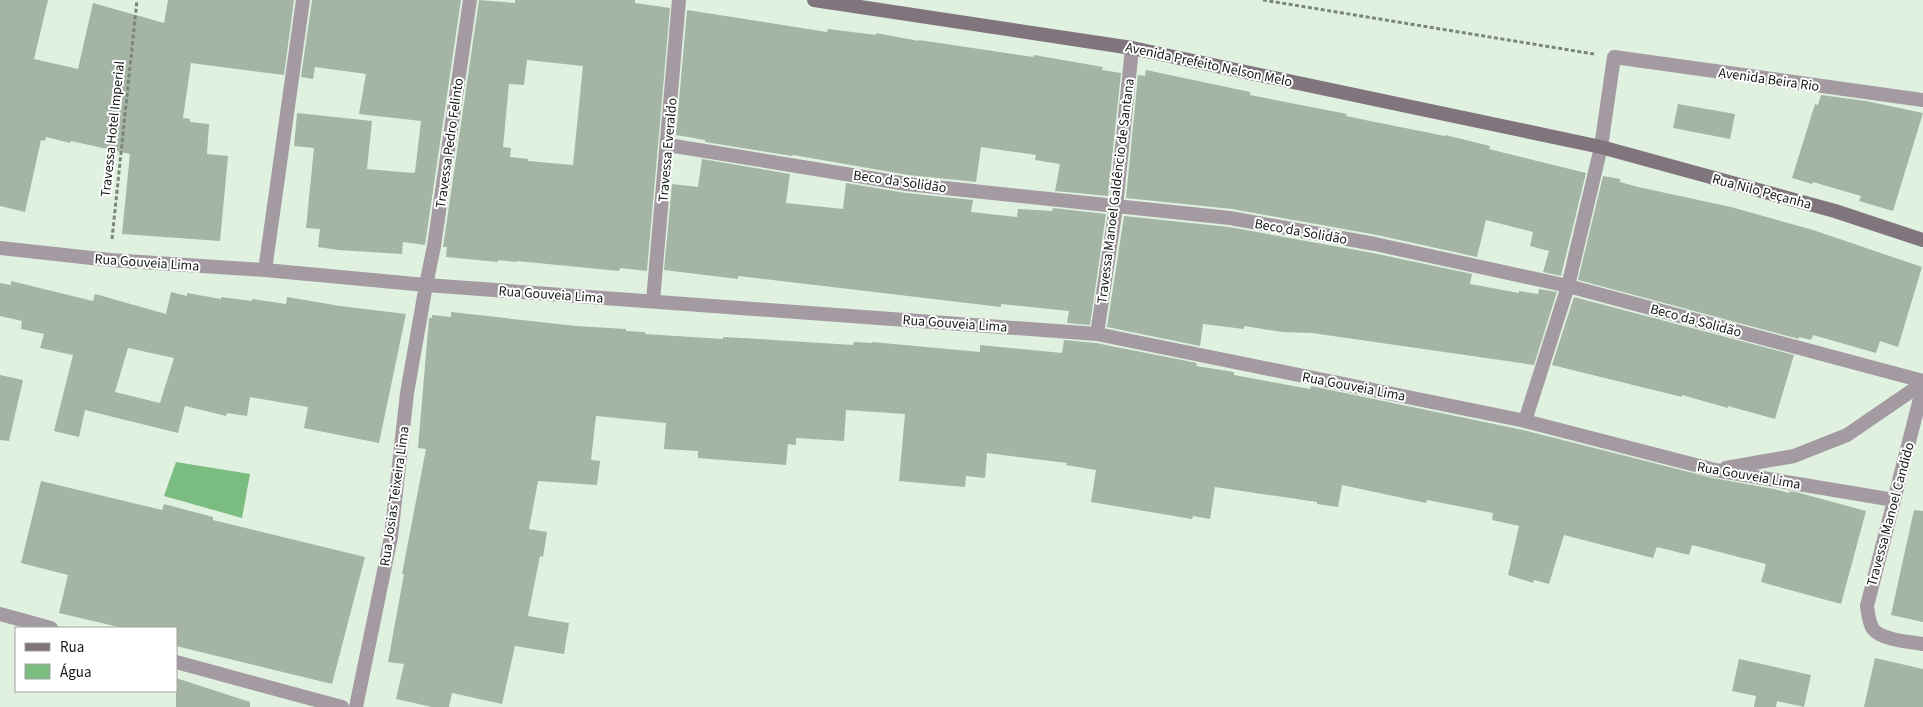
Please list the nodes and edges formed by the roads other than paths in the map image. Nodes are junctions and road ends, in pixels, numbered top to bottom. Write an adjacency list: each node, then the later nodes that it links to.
1 (303, 0): 12 (street)
2 (470, 0): 13 (street, Travessa Pedro Felinto)
3 (679, 0): 7 (street, Travessa Everaldo)
4 (814, 0): 5 (main road, Avenida Prefeito Nelson Melo)
5 (1132, 48): 8 (main road, Avenida Prefeito Nelson Melo); 9 (street, Travessa Manoel Galdêncio de Santana)
6 (1923, 100): 8 (street, Avenida Beira Rio)
7 (668, 145): 9 (street, Beco da Solidão); 15 (street, Travessa Everaldo)
8 (1600, 147): 10 (main road, Rua Nilo Peçanha); 14 (street)
9 (1116, 207): 14 (street, Beco da Solidão); 16 (street, Travessa Manoel Galdêncio de Santana)
10 (1923, 240)
11 (0, 248): 12 (street, Rua Gouveia Lima)
12 (265, 270): 13 (street, Rua Gouveia Lima)
13 (426, 285): 15 (street, Rua Gouveia Lima); 27 (street, Rua Josias Teixeira Lima)
14 (1568, 286): 17 (street, Beco da Solidão); 19 (street)
15 (653, 301): 16 (street, Rua Gouveia Lima)
16 (1097, 334): 19 (street, Rua Gouveia Lima)
17 (1923, 382): 20 (street)
18 (1923, 387): 21 (street, Travessa Manoel Candido)
19 (1525, 421): 20 (street, Rua Gouveia Lima)
20 (1715, 470): 21 (street, Rua Gouveia Lima)
21 (1894, 500): 24 (street, Travessa Manoel Candido)
22 (0, 614): 23 (street)
23 (47, 627)
24 (1923, 644)
25 (178, 663): 26 (street)
26 (342, 707)
27 (356, 707)

